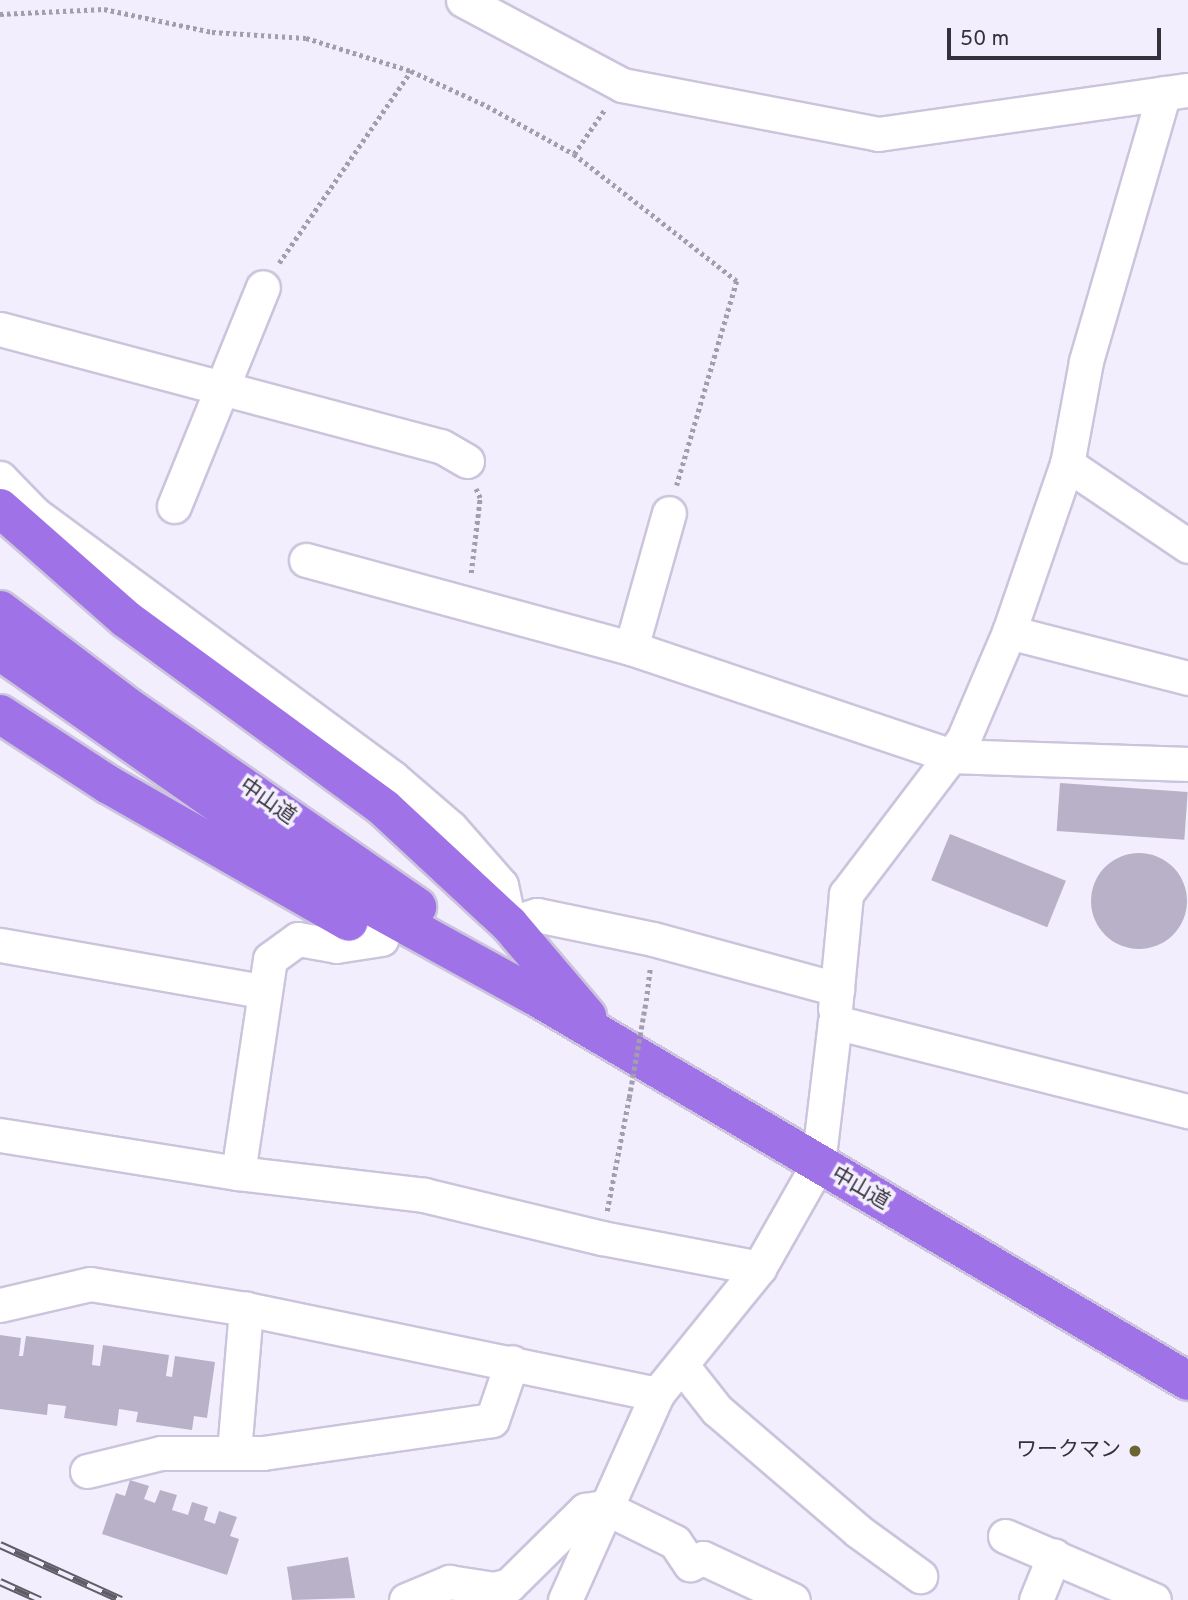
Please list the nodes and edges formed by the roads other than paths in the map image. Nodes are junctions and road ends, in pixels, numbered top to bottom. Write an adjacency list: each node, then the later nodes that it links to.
1 (463, 0): 2 (street)
2 (1176, 92): 7 (street)
3 (263, 287): 5 (street)
4 (0, 329): 5 (street)
5 (223, 387): 6 (street); 9 (street)
6 (467, 461)
7 (1067, 464): 12 (street); 15 (street)
8 (0, 478): 22 (street)
9 (174, 506)
10 (0, 508): 22 (highway)
11 (669, 513): 16 (street)
12 (1188, 546)
13 (306, 560): 16 (street)
14 (0, 610): 27 (highway, 中山道)
15 (1009, 632): 18 (street); 20 (street)
16 (631, 648): 20 (street)
17 (0, 651): 27 (highway, 中山道)
18 (1188, 678)
19 (0, 714): 23 (highway)
20 (951, 756): 21 (street); 25 (street)
21 (1188, 764)
22 (509, 924): 25 (street); 29 (highway)
23 (381, 939): 26 (street); 29 (highway)
24 (0, 945): 26 (street)
25 (837, 989): 28 (street)
26 (262, 991): 33 (street)
27 (533, 995): 29 (highway, 中山道)
28 (835, 1022): 30 (street); 32 (street)
29 (611, 1044): 32 (highway, 中山道)
30 (1188, 1111)
31 (0, 1135): 33 (street)
32 (818, 1164): 34 (street); 39 (highway, 中山道)
33 (238, 1173): 34 (street)
34 (760, 1268): 38 (street)
35 (0, 1305): 36 (street)
36 (246, 1309): 37 (street); 41 (street)
37 (512, 1362): 40 (street); 41 (street)
38 (683, 1367): 40 (street); 46 (street)
39 (1188, 1381)
40 (657, 1394): 43 (street)
41 (234, 1452): 42 (street)
42 (87, 1471)
43 (604, 1507): 47 (street); 48 (street); 49 (street)
44 (1005, 1536): 45 (street)
45 (1054, 1556): 50 (street); 51 (street)
46 (920, 1576)
47 (407, 1600)
48 (565, 1600)
49 (793, 1600)
50 (1036, 1600)
51 (1154, 1600)

